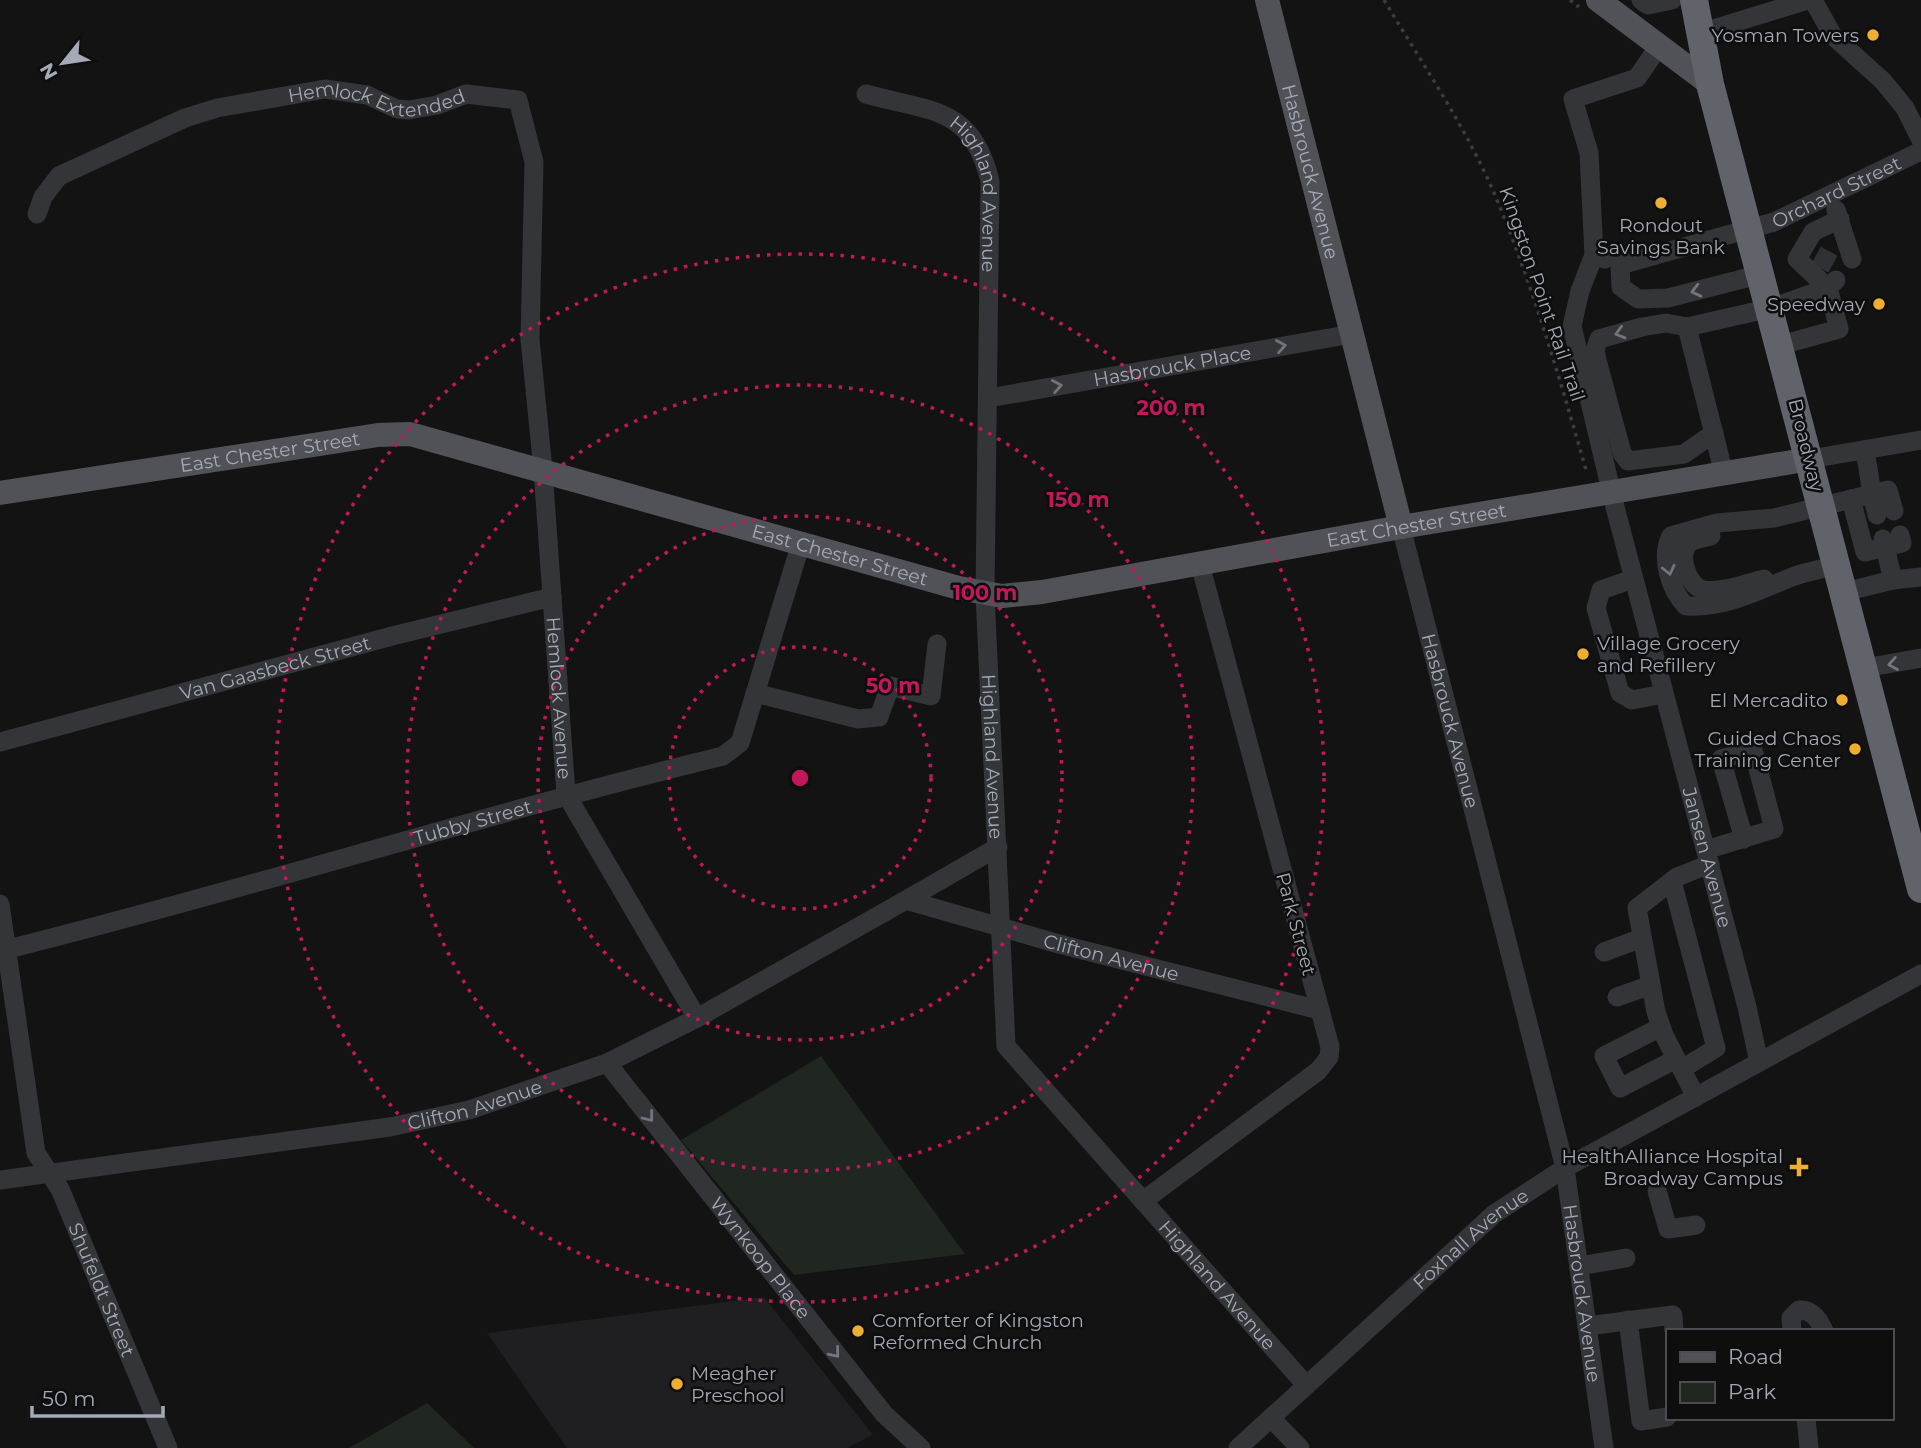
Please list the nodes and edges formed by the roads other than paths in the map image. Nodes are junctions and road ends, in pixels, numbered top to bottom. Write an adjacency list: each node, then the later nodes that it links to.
1 (1266, 0): 26 (main road, Hasbrouck Avenue)
2 (1641, 0): 3 (street)
3 (1672, 0)
4 (1694, 0): 7 (highway, Broadway)
5 (1802, 1): 7 (street); 11 (street)
6 (1603, 5): 8 (main road)
7 (1700, 33): 9 (highway, Broadway)
8 (1659, 46): 9 (main road); 18 (street)
9 (1710, 84): 16 (highway, Broadway)
10 (866, 94): 29 (street, Highland Avenue)
11 (1921, 139)
12 (1921, 151): 13 (street, Orchard Street)
13 (1830, 195): 15 (street); 16 (street, Orchard Street)
14 (37, 214): 28 (street, Hemlock Extended)
15 (1841, 224): 17 (street); 19 (street); 23 (street)
16 (1751, 229): 20 (street, Orchard Street); 22 (highway, Broadway)
17 (1832, 246)
18 (1594, 255): 20 (street); 37 (street, Jansen Avenue)
19 (1852, 259)
20 (1620, 265): 22 (street, one-way to 20)
21 (1821, 268): 23 (street)
22 (1762, 274): 24 (highway, Broadway)
23 (1833, 284): 24 (street); 27 (street)
24 (1771, 308): 25 (street); 27 (highway, Broadway)
25 (1687, 327): 30 (street); 30 (street, one-way to 30)
26 (1352, 334): 29 (street, Hasbrouck Place, one-way to 26); 42 (main road, Hasbrouck Avenue)
27 (1781, 345): 33 (highway, Broadway)
28 (533, 373): 34 (street, Hemlock Avenue)
29 (989, 398): 49 (street, Highland Avenue)
30 (1714, 433): 35 (street)
31 (1921, 440): 32 (street)
32 (1866, 450): 33 (street); 38 (street)
33 (1810, 460): 35 (main road, East Chester Street); 40 (highway, Broadway)
34 (543, 470): 36 (main road, East Chester Street); 43 (main road, East Chester Street); 50 (street, Hemlock Avenue)
35 (1724, 474): 37 (main road, East Chester Street)
36 (0, 493)
37 (1602, 493): 42 (main road, East Chester Street); 47 (street, Jansen Avenue)
38 (1872, 494): 39 (street); 41 (street)
39 (1852, 499): 40 (street); 48 (street)
40 (1822, 506): 46 (highway, Broadway); 46 (street, one-way to 46)
41 (1886, 513)
42 (1401, 527): 44 (main road, East Chester Street); 80 (street, Hasbrouck Avenue)
43 (801, 543): 49 (main road, East Chester Street); 54 (street, Tubby Street)
44 (1200, 564): 49 (main road, East Chester Street); 73 (street, Park Street)
45 (1921, 577): 48 (street)
46 (1841, 578): 48 (street); 53 (highway, Broadway)
47 (1633, 579): 55 (street, Jansen Avenue); 55 (street)
48 (1893, 580)
49 (985, 594): 59 (street, Highland Avenue)
50 (552, 597): 56 (street, Van Gaasbeck Street); 57 (street, Hemlock Avenue)
51 (936, 644): 54 (street)
52 (1921, 658): 53 (street, one-way to 53)
53 (1864, 668): 61 (highway, Broadway)
54 (755, 693): 57 (street, Tubby Street)
55 (1663, 694): 60 (street, Jansen Avenue)
56 (0, 742)
57 (566, 794): 68 (street, Tubby Street); 74 (street, Hemlock Avenue)
58 (1744, 839): 60 (street)
59 (998, 848): 64 (street, Clifton Avenue); 66 (street, Highland Avenue)
60 (1708, 857): 62 (street); 76 (street, Jansen Avenue)
61 (1917, 857): 63 (highway, Broadway)
62 (1672, 881): 67 (street); 78 (street)
63 (1921, 889)
64 (906, 900): 66 (street, Clifton Avenue); 74 (street, Clifton Avenue)
65 (0, 904): 68 (street, Shufeldt Street)
66 (1002, 928): 73 (street, Clifton Avenue); 84 (street, Highland Avenue)
67 (1642, 937): 69 (street); 71 (street)
68 (3, 950): 81 (street, Shufeldt Street)
69 (1604, 952)
70 (1921, 974): 76 (street, Foxhall Avenue)
71 (1651, 985): 72 (street); 75 (street)
72 (1617, 997)
73 (1320, 1010): 84 (street, Park Street)
74 (697, 1018): 77 (street, Clifton Avenue)
75 (1661, 1027): 78 (street); 78 (street)
76 (1759, 1062): 79 (street, Foxhall Avenue)
77 (607, 1063): 81 (street, Clifton Avenue); 98 (street, Wynkoop Place, one-way to 98)
78 (1679, 1064): 79 (street)
79 (1696, 1097): 80 (street, Foxhall Avenue)
80 (1565, 1168): 87 (street, Hasbrouck Avenue); 93 (street, Foxhall Avenue)
81 (49, 1174): 82 (street, Clifton Avenue); 97 (street, Shufeldt Street)
82 (0, 1180)
83 (1657, 1191): 85 (street)
84 (1143, 1201): 93 (street, Highland Avenue)
85 (1696, 1225)
86 (1626, 1258): 87 (street)
87 (1578, 1266): 89 (street, Hasbrouck Avenue)
88 (1628, 1320): 89 (street); 90 (street); 94 (street)
89 (1587, 1326): 101 (street, Hasbrouck Avenue)
90 (1675, 1329)
91 (1792, 1329): 92 (street)
92 (1823, 1329)
93 (1306, 1385): 95 (street, Foxhall Avenue)
94 (1666, 1417)
95 (1271, 1418): 99 (street, Foxhall Avenue); 100 (street)
96 (1806, 1420): 102 (street)
97 (168, 1448)
98 (921, 1448)
99 (1238, 1448)
100 (1300, 1448)
101 (1604, 1448)
102 (1810, 1448)

